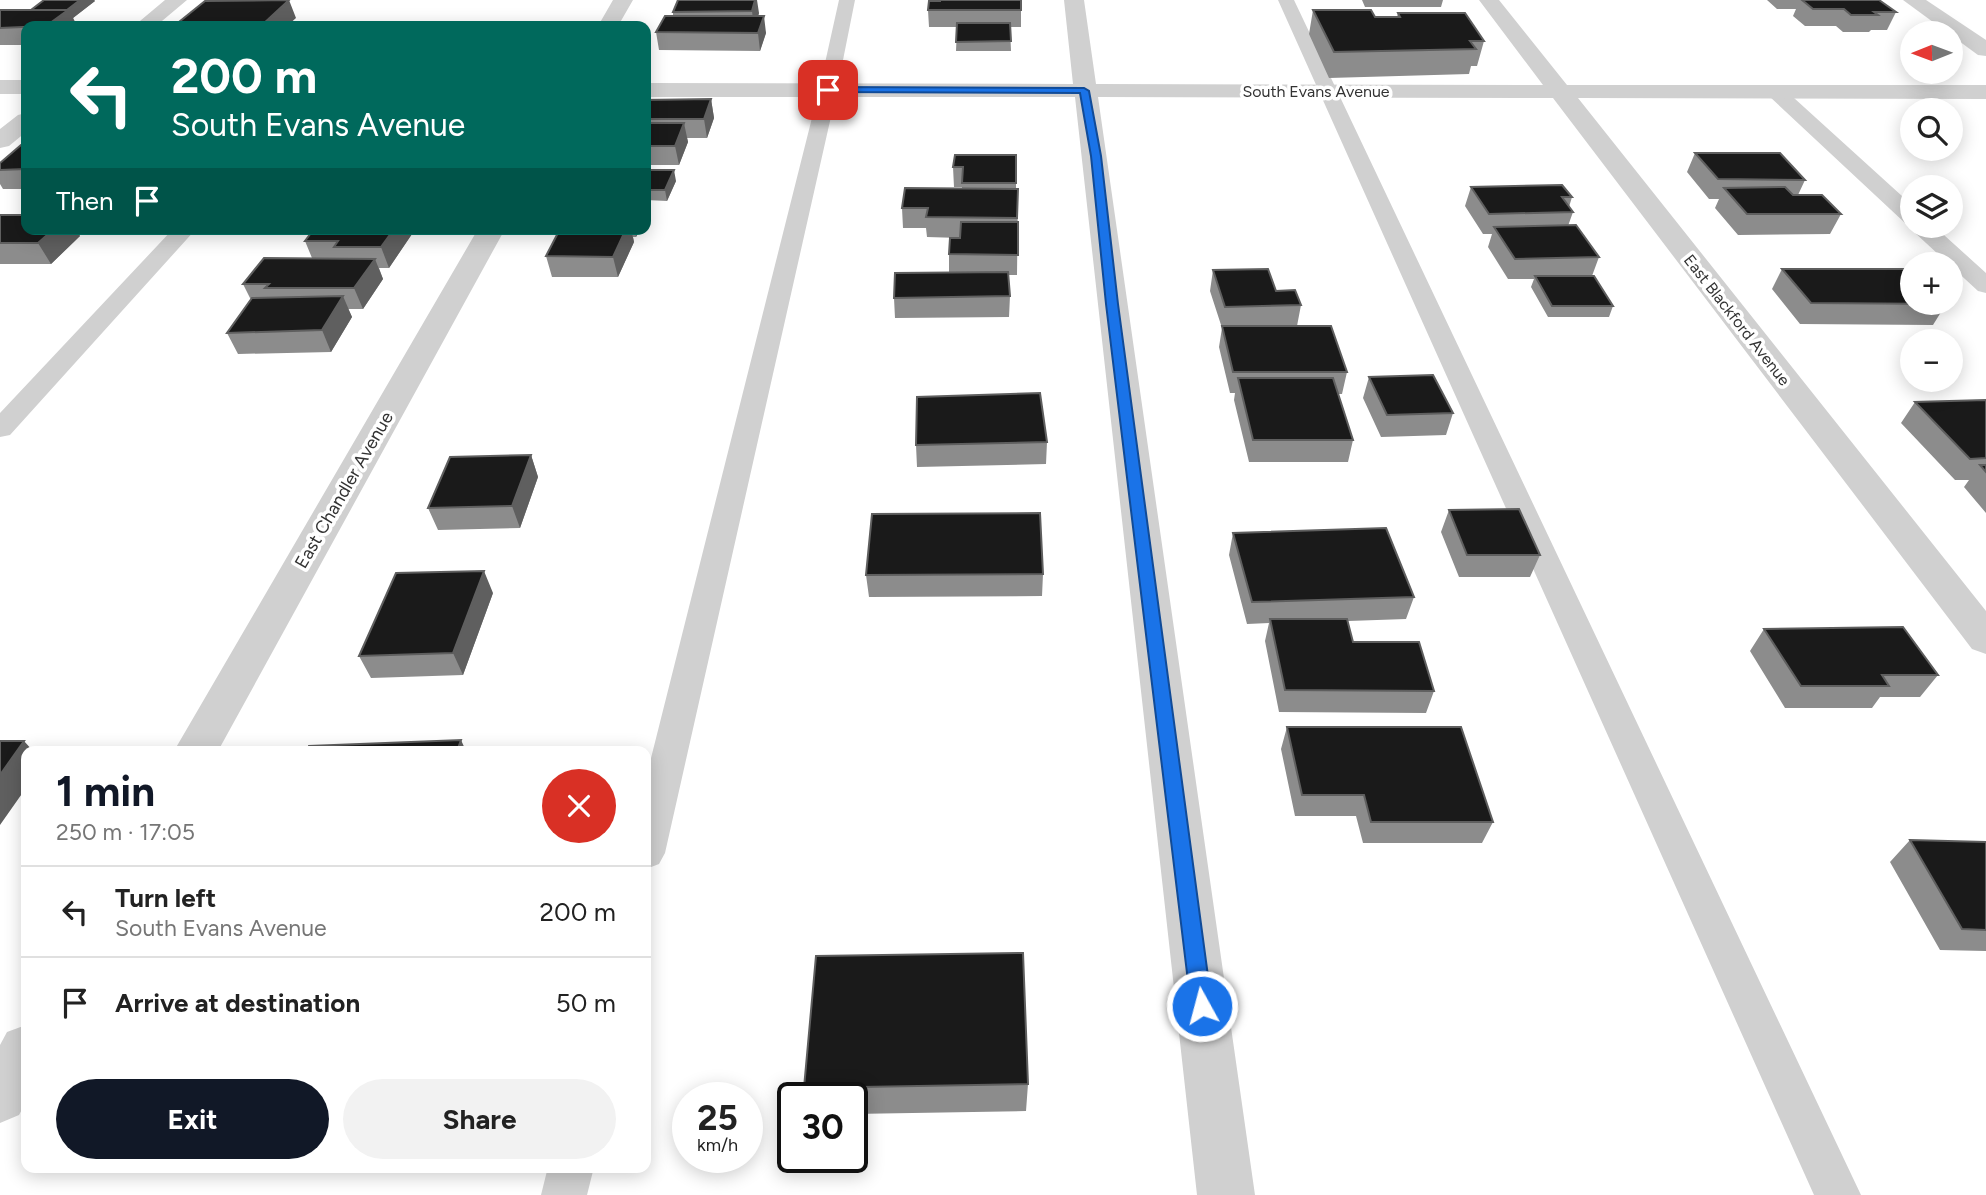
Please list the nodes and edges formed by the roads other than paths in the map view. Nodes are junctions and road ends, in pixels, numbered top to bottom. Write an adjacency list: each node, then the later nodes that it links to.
1 (177, 0): 8 (street)
2 (623, 0): 9 (street)
3 (847, 0): 14 (lane)
4 (1074, 0): 15 (street)
5 (1286, 0): 16 (lane)
6 (1489, 0): 17 (street, East Blackford Avenue)
7 (1913, 0): 10 (street)
8 (150, 21)
9 (611, 21)
10 (1986, 50)
11 (0, 87): 12 (street)
12 (21, 87)
13 (651, 90): 14 (street, South Evans Avenue)
14 (828, 90): 15 (street, South Evans Avenue); 30 (lane)
15 (1084, 91): 16 (street, South Evans Avenue); 35 (street)
16 (1327, 91): 17 (street, South Evans Avenue); 36 (lane)
17 (1560, 92): 18 (street, South Evans Avenue); 28 (street, East Blackford Avenue)
18 (1776, 92): 19 (street, South Evans Avenue); 22 (lane)
19 (1986, 92)
20 (21, 124): 21 (street)
21 (0, 141)
22 (1900, 206)
23 (179, 235): 27 (lane)
24 (489, 235): 29 (street, East Chandler Avenue)
25 (1934, 238): 26 (lane)
26 (1986, 286)
27 (0, 429)
28 (1986, 639)
29 (199, 746)
30 (651, 832)
31 (21, 1059): 32 (street)
32 (0, 1096)
33 (570, 1173): 34 (lane)
34 (564, 1195)
35 (1226, 1195)
36 (1838, 1195)

